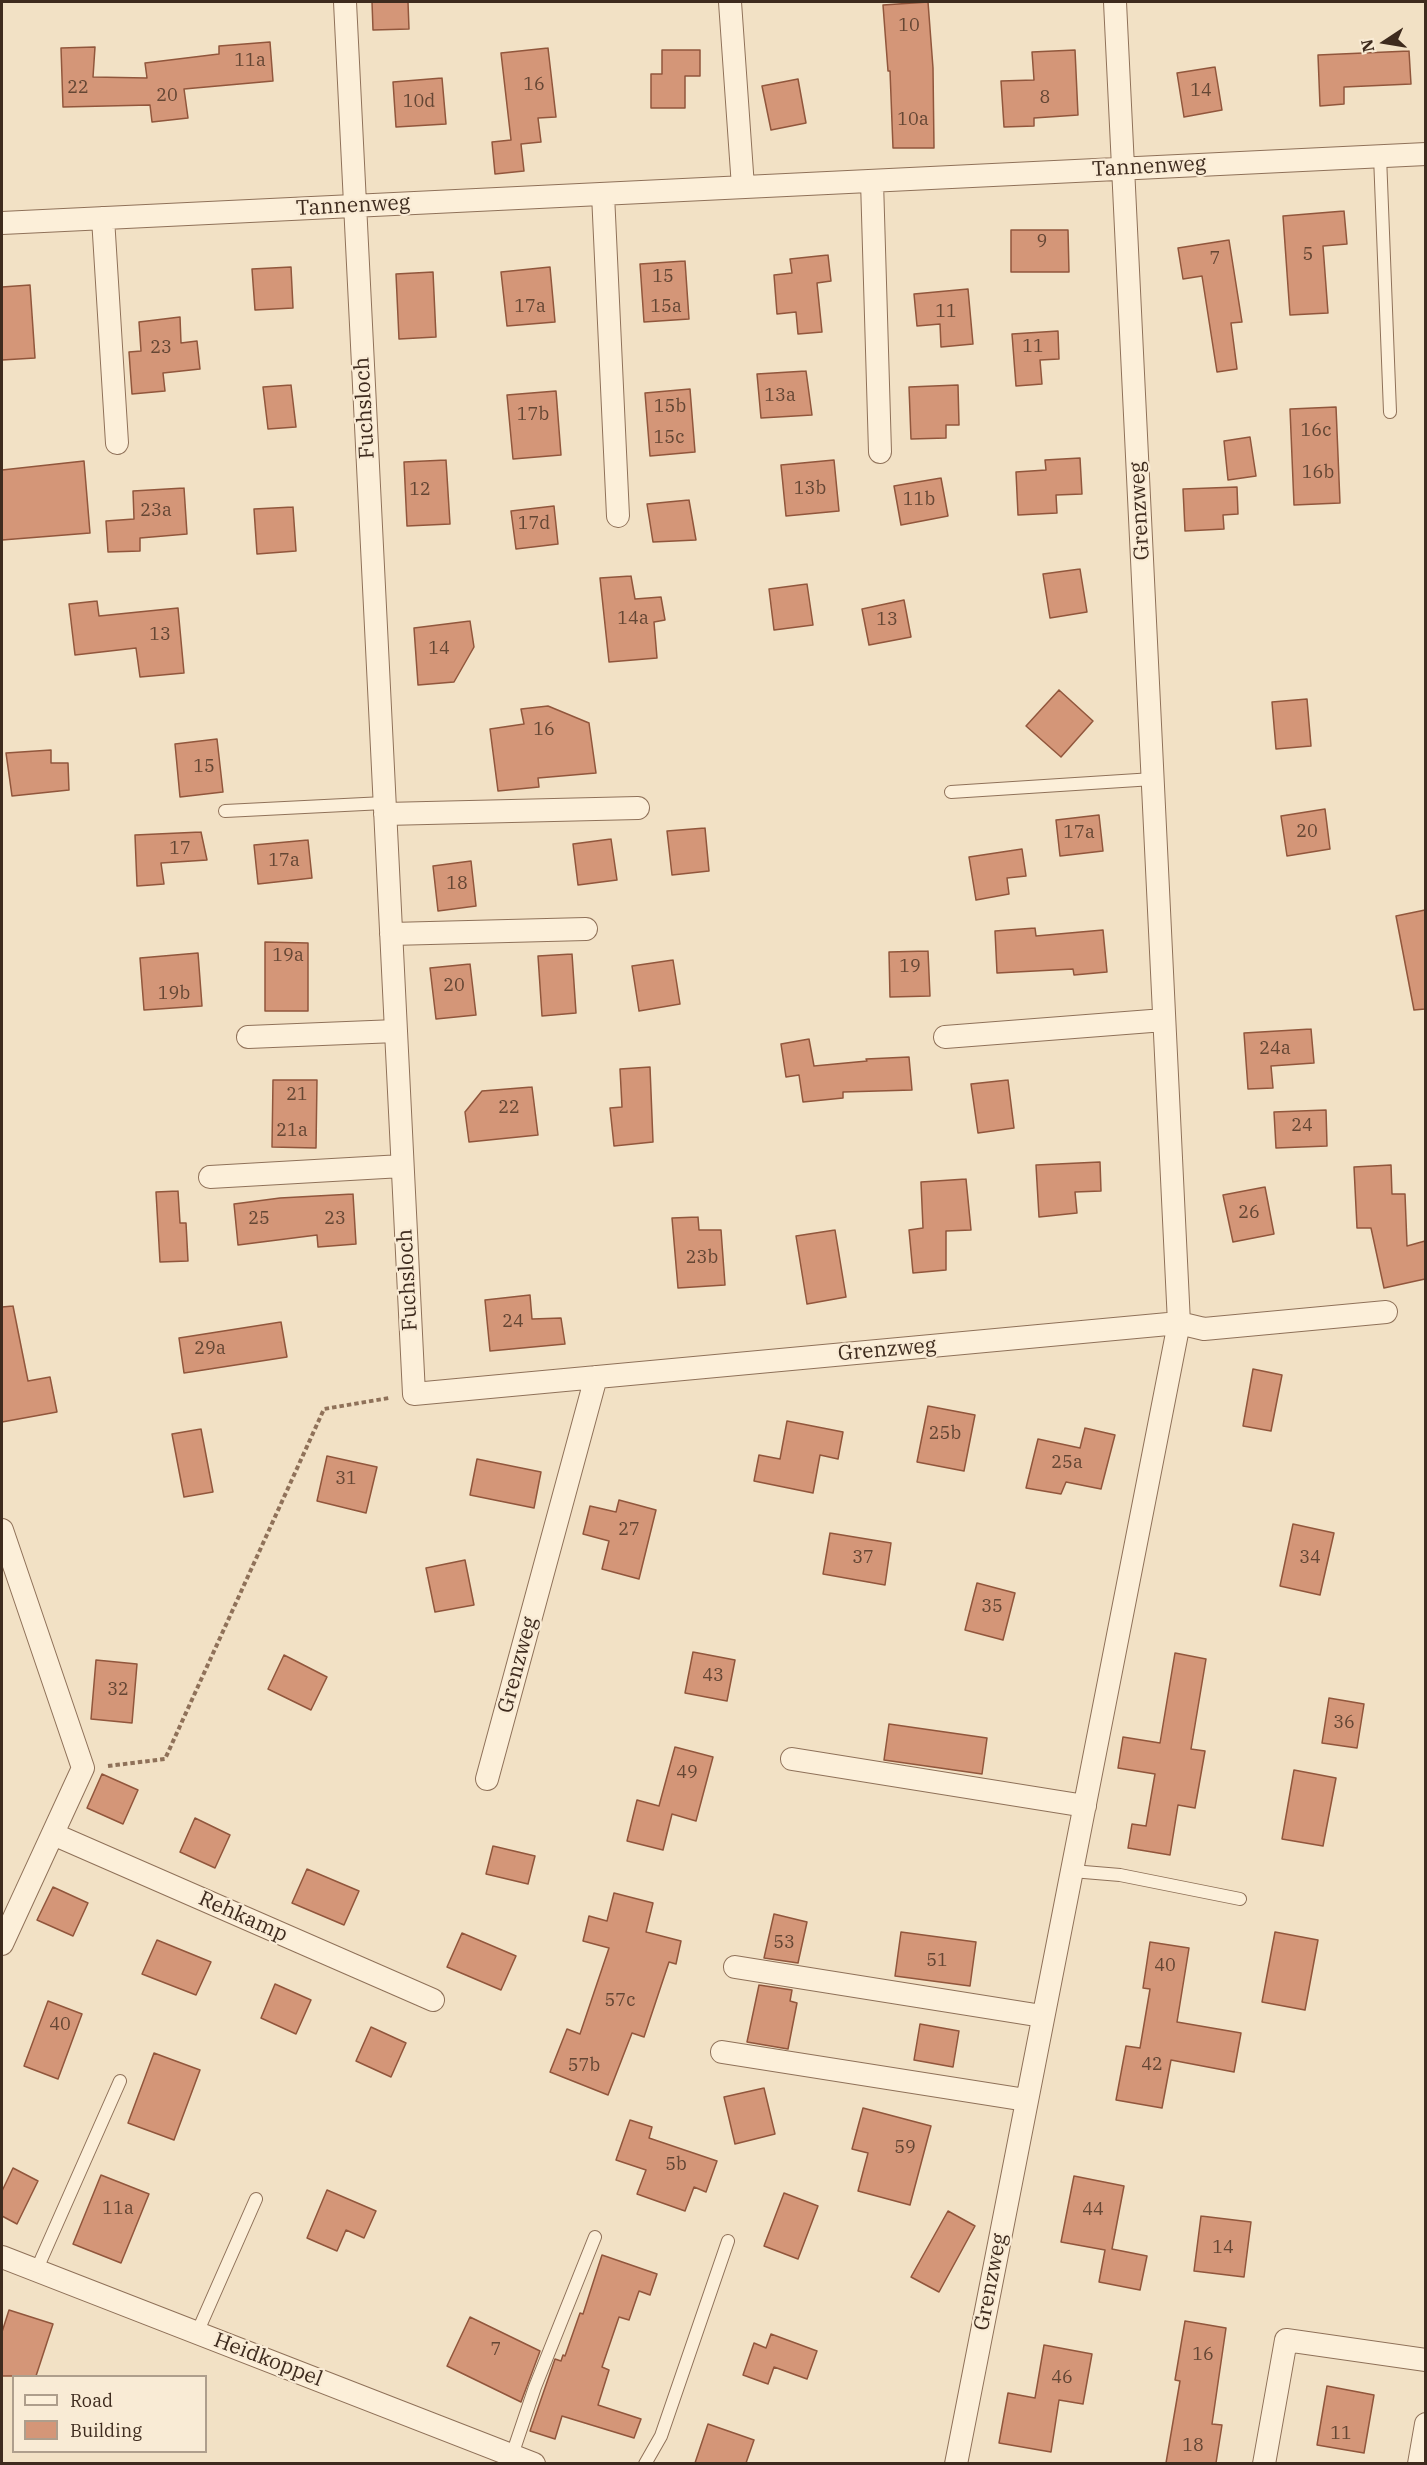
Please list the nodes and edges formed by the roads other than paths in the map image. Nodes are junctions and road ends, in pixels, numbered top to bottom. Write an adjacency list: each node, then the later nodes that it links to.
1 (345, 2): 10 (street, Fuchsloch)
2 (730, 2): 8 (street)
3 (1115, 2): 6 (street, Grenzweg)
4 (1425, 154): 5 (street, Tannenweg)
5 (1380, 156): 6 (street, Tannenweg); 13 (lane)
6 (1124, 168): 7 (street, Tannenweg); 17 (street, Grenzweg)
7 (872, 181): 8 (street, Tannenweg); 15 (street)
8 (743, 187): 9 (street, Tannenweg)
9 (603, 194): 10 (street, Tannenweg); 16 (street)
10 (355, 206): 11 (street, Tannenweg); 19 (street, Fuchsloch)
11 (103, 218): 12 (street, Tannenweg); 14 (street)
12 (2, 223)
13 (1390, 412)
14 (117, 443)
15 (880, 452)
16 (618, 516)
17 (1153, 779): 18 (lane); 24 (street, Grenzweg)
18 (951, 792)
19 (385, 808): 20 (street); 21 (lane); 23 (street, Fuchsloch)
20 (638, 808)
21 (225, 811)
22 (585, 929): 23 (street)
23 (391, 934): 25 (street, Fuchsloch)
24 (1164, 1020): 27 (street); 31 (street, Grenzweg)
25 (396, 1031): 26 (street); 28 (street, Fuchsloch)
26 (248, 1036)
27 (945, 1037)
28 (402, 1166): 29 (street); 33 (street, Fuchsloch)
29 (210, 1177)
30 (1386, 1312): 31 (street, Grenzweg)
31 (1179, 1323): 32 (street, Grenzweg); 38 (street, Grenzweg)
32 (596, 1377): 33 (street, Grenzweg); 37 (street, Grenzweg)
33 (414, 1394)
34 (2, 1530): 35 (street)
35 (10, 1582): 39 (street)
36 (792, 1759): 38 (street)
37 (487, 1779)
38 (1085, 1806): 40 (street, Grenzweg)
39 (53, 1834): 42 (street); 44 (street, Rehkamp)
40 (1072, 1871): 41 (lane); 45 (street, Grenzweg)
41 (1240, 1899)
42 (2, 1944)
43 (735, 1967): 45 (street)
44 (433, 2000)
45 (1042, 2016): 48 (street, Grenzweg)
46 (722, 2052): 48 (street)
47 (120, 2081): 53 (lane)
48 (1026, 2100): 60 (street, Grenzweg)
49 (256, 2199): 54 (lane)
50 (595, 2237): 57 (lane)
51 (728, 2241): 59 (lane)
52 (2, 2258): 53 (street, Heidkoppel)
53 (36, 2271): 54 (street, Heidkoppel)
54 (197, 2333): 57 (street, Heidkoppel)
55 (1425, 2360): 61 (street)
56 (1425, 2424): 62 (street)
57 (512, 2455): 58 (street, Heidkoppel)
58 (534, 2463)
59 (645, 2463)
60 (956, 2463)
61 (1264, 2463)
62 (1419, 2463)

